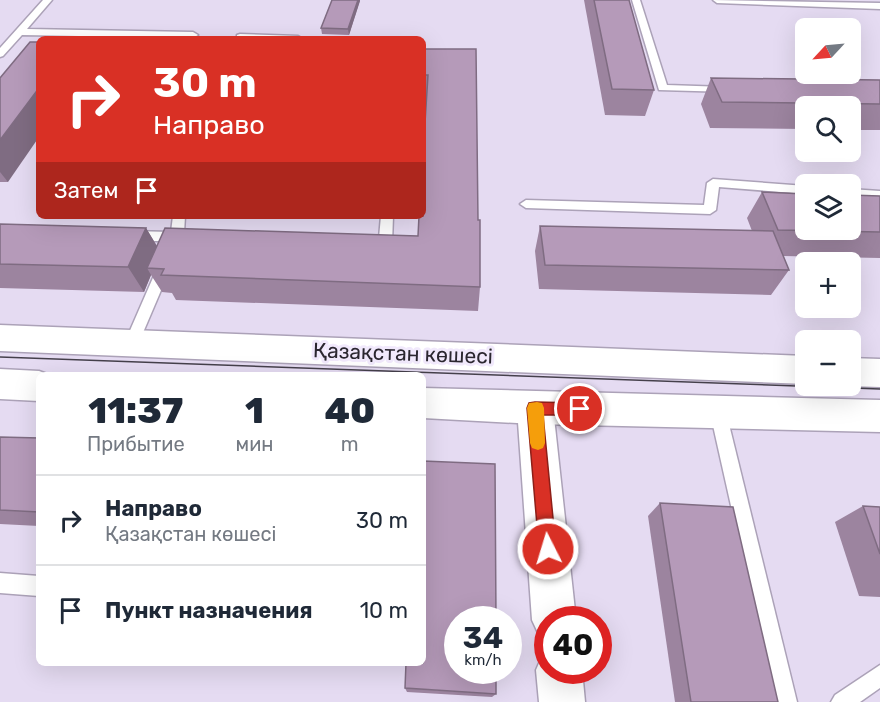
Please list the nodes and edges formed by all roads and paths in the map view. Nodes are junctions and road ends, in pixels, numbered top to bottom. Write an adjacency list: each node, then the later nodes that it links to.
1 (48, 0): 5 (lane)
2 (636, 0): 8 (lane)
3 (717, 0): 4 (lane)
4 (880, 6)
5 (21, 32): 6 (lane); 7 (lane)
6 (193, 36)
7 (0, 54)
8 (743, 90)
9 (795, 189): 12 (lane)
10 (861, 194): 11 (lane)
11 (880, 195)
12 (526, 204)
13 (180, 219): 16 (lane)
14 (387, 219): 17 (lane)
15 (118, 236): 16 (lane)
16 (183, 237): 19 (lane)
17 (362, 242)
18 (0, 339): 19 (main road, Қазақстан көшесі)
19 (132, 342): 20 (main road, Қазақстан көшесі)
20 (529, 358): 21 (main road, Қазақстан көшесі); 27 (main road)
21 (795, 370)
22 (861, 372): 23 (main road)
23 (880, 373)
24 (0, 384): 25 (main road)
25 (36, 386)
26 (426, 403): 27 (main road)
27 (535, 408): 28 (main road); 32 (main road)
28 (718, 412): 29 (main road); 36 (lane)
29 (880, 416)
30 (0, 583): 31 (lane)
31 (36, 586)
32 (553, 606)
33 (880, 675): 37 (lane)
34 (560, 684): 35 (main road)
35 (562, 702)
36 (786, 702)
37 (842, 702)

